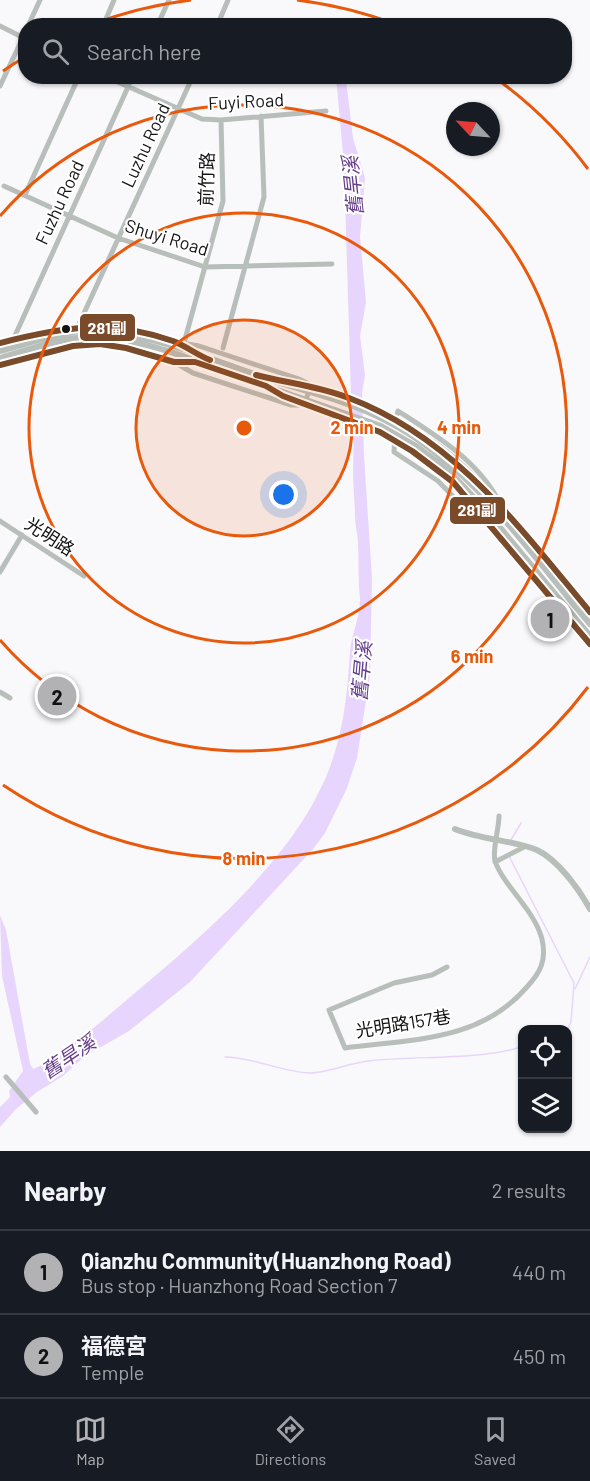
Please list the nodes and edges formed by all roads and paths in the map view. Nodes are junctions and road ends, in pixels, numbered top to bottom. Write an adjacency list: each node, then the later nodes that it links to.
1 (40, 0): 5 (street)
2 (114, 0): 6 (street)
3 (169, 0): 7 (street)
4 (228, 0): 8 (street)
5 (32, 18)
6 (106, 18)
7 (161, 18)
8 (220, 18)
9 (0, 26): 10 (street)
10 (18, 35)
11 (18, 50): 16 (street)
12 (75, 84): 23 (street)
13 (120, 84): 17 (street, Fuyi Road)
14 (130, 84): 17 (street, Fuzhu Road)
15 (189, 84): 18 (street, Luzhu Road)
16 (0, 86)
17 (128, 88): 18 (street, Fuyi Road); 24 (street, Fuzhu Road)
18 (178, 110): 21 (street, Fuyi Road); 25 (street, Luzhu Road)
19 (326, 111): 20 (street, Fuyi Road)
20 (261, 116): 21 (street, Fuyi Road); 27 (street)
21 (221, 120): 28 (street, 前竹路)
22 (4, 186): 23 (street, Shuyi Road)
23 (25, 195): 24 (street, Shuyi Road)
24 (70, 216): 25 (street, Shuyi Road); 31 (street, Fuzhu Road)
25 (118, 238): 28 (street, Shuyi Road); 29 (street, Luzhu Road)
26 (332, 264): 27 (street, Shuyi Road)
27 (247, 266): 28 (street, Shuyi Road); 35 (street)
28 (205, 267): 34 (street, 前竹路)
29 (79, 324): 30 (street); 31 (street)
30 (127, 334): 32 (street); 36 (street); 37 (street); 38 (street)
31 (12, 340): 33 (street)
32 (176, 342): 34 (street); 38 (street)
33 (0, 343)
34 (184, 343): 39 (street)
35 (223, 348)
36 (0, 351)
37 (0, 358)
38 (196, 359): 39 (street); 41 (street)
39 (174, 362): 40 (street)
40 (0, 365)
41 (267, 383): 42 (street, bridge); 44 (street, bridge); 49 (street, bridge); 50 (street, bridge)
42 (504, 512): 44 (street); 48 (street)
43 (0, 522): 45 (street, 光明路)
44 (492, 527): 51 (street)
45 (22, 536): 46 (street); 47 (street, 光明路)
46 (0, 572)
47 (84, 576)
48 (590, 612)
49 (590, 624)
50 (590, 636)
51 (590, 644)
52 (0, 692): 53 (street)
53 (10, 698)
54 (499, 816): 56 (street)
55 (454, 829): 56 (street)
56 (496, 842): 57 (street); 58 (street)
57 (524, 847): 58 (street); 59 (street)
58 (497, 861): 60 (street, 光明路157巷)
59 (590, 909)
60 (447, 967)
61 (6, 1077): 62 (street)
62 (36, 1112)

